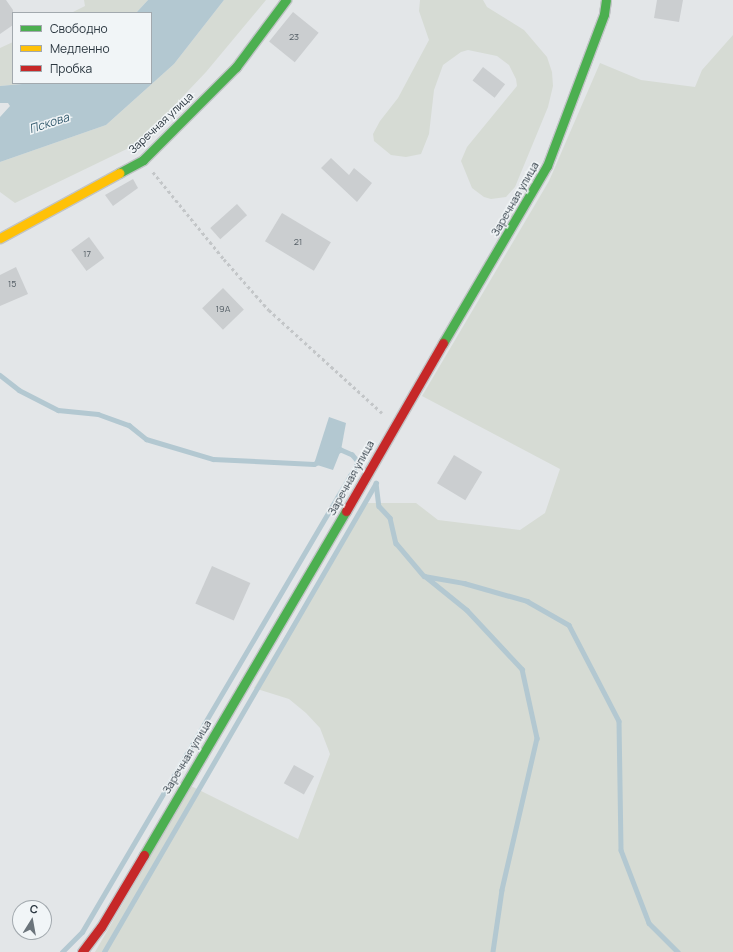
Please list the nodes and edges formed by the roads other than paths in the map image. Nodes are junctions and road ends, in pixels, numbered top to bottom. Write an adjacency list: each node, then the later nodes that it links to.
1 (286, 0): 3 (street, Заречная улица)
2 (606, 0): 4 (street, Заречная улица)
3 (0, 238)
4 (82, 952)

